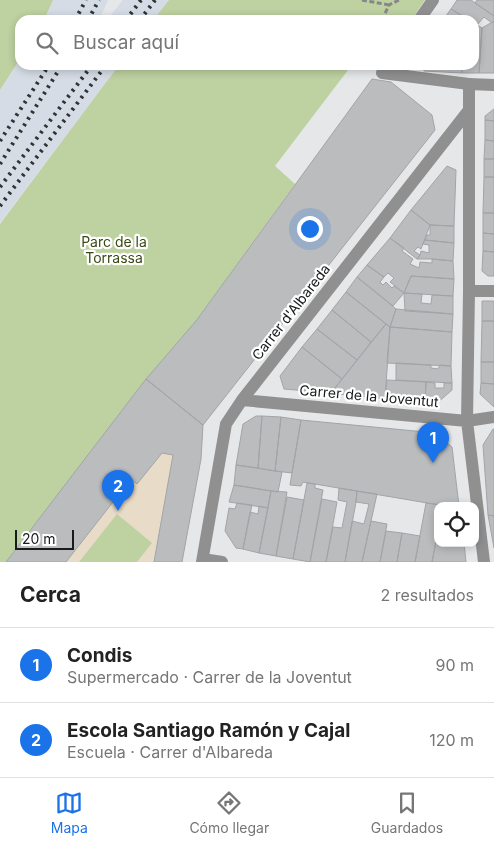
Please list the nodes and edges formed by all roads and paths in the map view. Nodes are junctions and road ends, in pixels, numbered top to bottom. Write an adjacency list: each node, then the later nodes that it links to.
1 (362, 0): 4 (path)
2 (399, 0): 4 (path)
3 (433, 0): 6 (street)
4 (389, 5): 5 (path)
5 (384, 15)
6 (422, 15)
7 (390, 70): 8 (street)
8 (469, 84): 9 (street); 10 (street)
9 (494, 85)
10 (469, 110): 11 (street); 13 (street, Carrer d'Albareda)
11 (469, 291): 12 (street); 15 (street)
12 (494, 291)
13 (242, 400): 15 (street, Carrer de la Joventut); 16 (street, Carrer d'Albareda)
14 (494, 417): 15 (street, Carrer de la Joventut)
15 (467, 421): 18 (street)
16 (202, 560): 17 (street)
17 (222, 562)
18 (484, 562)

